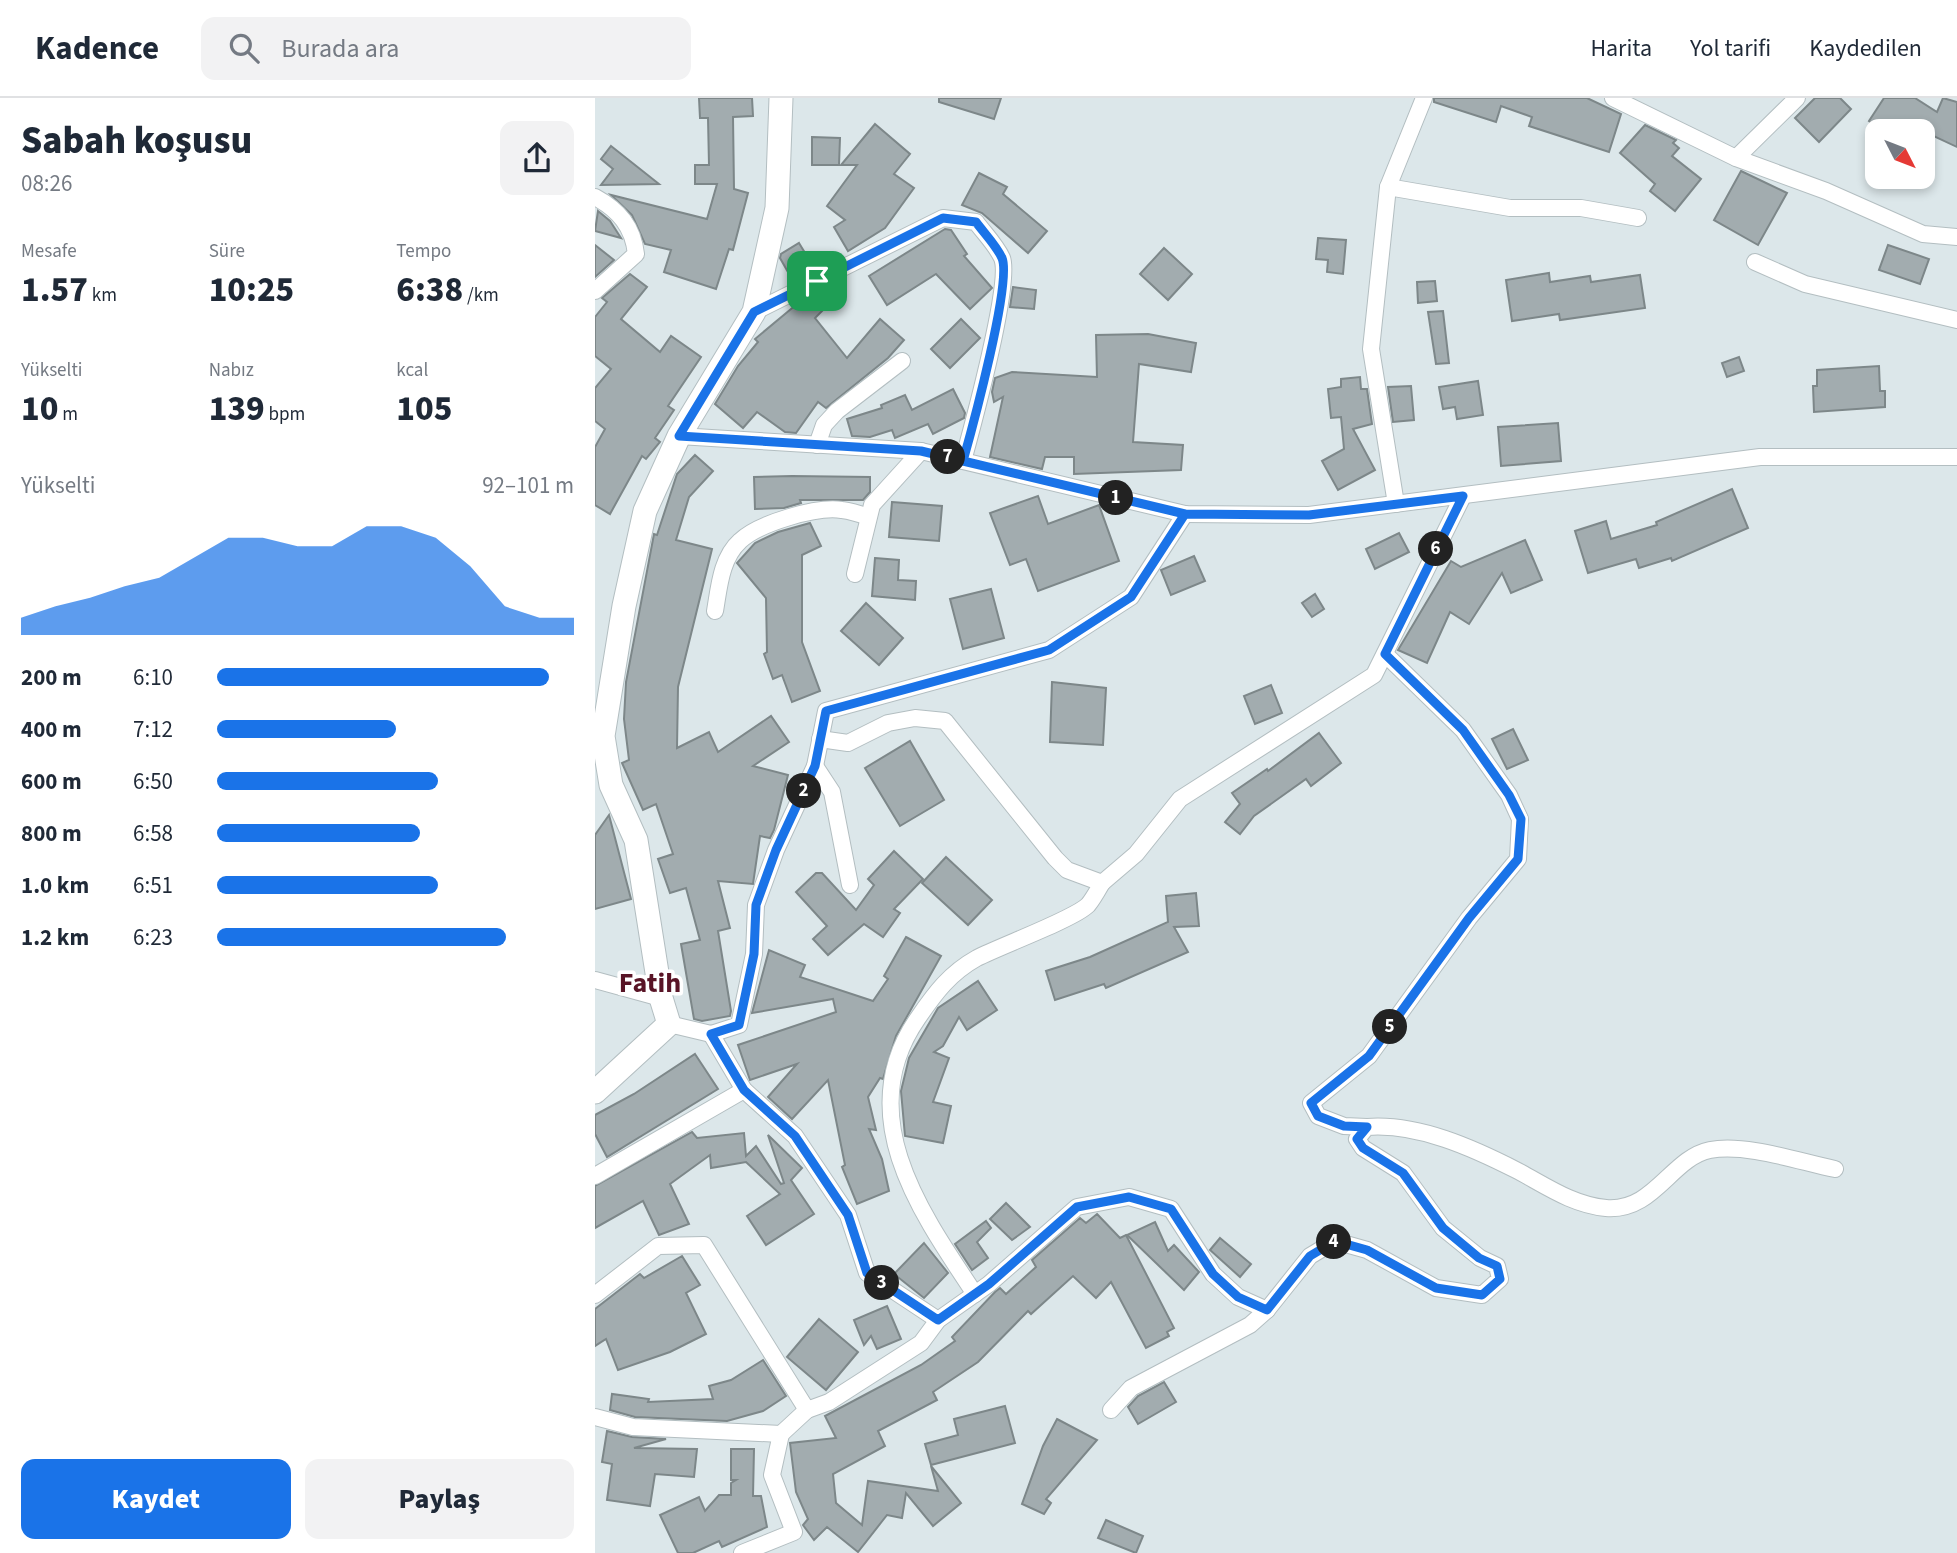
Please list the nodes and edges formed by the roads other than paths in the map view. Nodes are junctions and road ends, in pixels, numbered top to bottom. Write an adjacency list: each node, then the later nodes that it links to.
1 (781, 98): 12 (main road)
2 (1424, 98): 6 (street)
3 (1613, 98): 5 (street)
4 (1797, 98): 5 (street)
5 (1736, 158): 9 (street)
6 (1388, 187): 8 (street); 21 (street)
7 (595, 197): 11 (street)
8 (1638, 218)
9 (1957, 237)
10 (1755, 262): 13 (street)
11 (595, 291)
12 (754, 312): 15 (main road); 19 (street)
13 (1957, 320)
14 (902, 361): 16 (street)
15 (679, 436): 16 (street); 32 (main road)
16 (817, 445): 17 (street)
17 (921, 451): 19 (street); 23 (street)
18 (1957, 457): 20 (street)
19 (963, 461): 22 (street)
20 (1463, 496): 21 (street); 26 (street)
21 (1396, 504): 22 (street)
22 (1185, 514): 27 (street)
23 (868, 517): 24 (street); 25 (street)
24 (855, 574)
25 (715, 611)
26 (1385, 654): 29 (street); 37 (street)
27 (820, 739): 28 (street); 29 (street)
28 (815, 766): 30 (street); 34 (street)
29 (1103, 883): 40 (street)
30 (850, 885)
31 (595, 980): 32 (street)
32 (661, 998): 33 (main road)
33 (669, 1024): 34 (street); 36 (main road)
34 (711, 1034): 35 (street)
35 (744, 1090): 39 (street); 43 (street)
36 (595, 1091)
37 (1367, 1127): 38 (street); 42 (street)
38 (1835, 1169)
39 (595, 1176)
40 (975, 1294): 42 (street); 43 (street)
41 (595, 1295): 44 (street)
42 (1267, 1310): 45 (street)
43 (938, 1320): 44 (street)
44 (807, 1410): 47 (street)
45 (1111, 1410)
46 (595, 1417): 47 (street)
47 (781, 1434): 48 (street)
48 (742, 1553)

